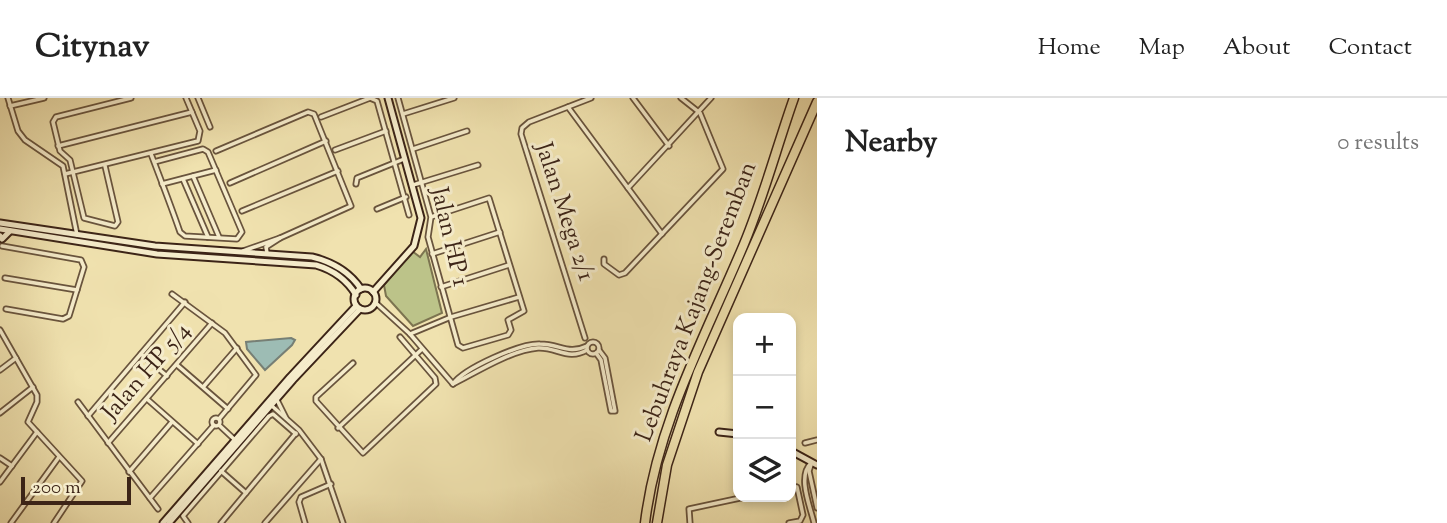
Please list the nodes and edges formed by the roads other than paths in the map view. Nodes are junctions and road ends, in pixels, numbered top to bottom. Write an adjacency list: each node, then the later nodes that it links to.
1 (8, 98): 16 (street)
2 (44, 98): 16 (street)
3 (131, 98): 26 (street)
4 (186, 98): 18 (street)
5 (198, 98): 22 (street)
6 (370, 98): 21 (street); 23 (street)
7 (388, 98): 32 (street)
8 (398, 98): 20 (street)
9 (454, 98): 20 (street)
10 (591, 98): 17 (street, Jalan Mega 2/1)
11 (633, 98): 27 (street)
12 (681, 98): 19 (street)
13 (711, 98): 19 (street)
14 (794, 98): 153 (highway, Lebuhraya Kajang-Seremban)
15 (817, 102): 154 (highway, Lebuhraya Kajang-Seremban)
16 (10, 106): 40 (street)
17 (568, 107): 48 (street); 85 (street, Jalan Mega 2/1)
18 (192, 112): 26 (street); 31 (street)
19 (700, 113): 27 (street); 55 (street)
20 (402, 114): 28 (street)
21 (321, 117)
22 (210, 127)
23 (386, 131): 29 (street); 34 (street)
24 (467, 131): 28 (street)
25 (326, 141): 30 (street); 38 (street); 44 (street)
26 (58, 146): 39 (street)
27 (669, 146): 48 (street)
28 (412, 149): 43 (street)
29 (335, 150)
30 (216, 151)
31 (151, 154): 33 (street); 36 (street)
32 (405, 158): 34 (street); 47 (street)
33 (154, 162): 37 (street); 45 (street)
34 (395, 163): 46 (street); 49 (street)
35 (478, 165): 43 (street)
36 (105, 166): 39 (street); 39 (street)
37 (216, 170): 41 (street); 59 (street)
38 (338, 171): 51 (street); 60 (street)
39 (73, 173): 40 (street)
40 (65, 174): 57 (street)
41 (193, 176): 42 (street); 59 (street)
42 (183, 179): 45 (street); 58 (street)
43 (422, 181): 47 (street, Jalan HP 1); 53 (street, Jalan HP 1)
44 (230, 183)
45 (162, 184): 58 (street)
46 (356, 184)
47 (413, 184): 72 (street)
48 (628, 188): 55 (street)
49 (406, 197): 50 (street); 52 (street)
50 (377, 209)
51 (242, 211)
52 (409, 215)
53 (431, 217): 54 (street); 64 (street, Jalan HP 1)
54 (500, 232): 64 (street); 67 (street)
55 (662, 234): 66 (street)
56 (2, 235): 57 (street); 62 (street); 71 (street)
57 (77, 235): 61 (street)
58 (208, 237): 59 (street)
59 (219, 237)
60 (280, 238): 63 (street); 65 (street)
61 (155, 246): 62 (street); 65 (street)
62 (157, 254): 65 (street)
63 (267, 254): 65 (street); 70 (street)
64 (432, 254): 69 (street, Jalan HP 1)
65 (237, 256): 74 (street)
66 (604, 259)
67 (510, 265): 69 (street); 75 (street)
68 (5, 278): 71 (street)
69 (442, 287): 80 (street, Jalan HP 1)
70 (361, 289): 72 (street); 74 (street)
71 (77, 290): 79 (street)
72 (372, 291): 77 (street)
73 (172, 294): 76 (street)
74 (355, 295): 78 (street)
75 (519, 297): 80 (street); 80 (street, Jalan HP 1)
76 (186, 302): 81 (street); 90 (street)
77 (376, 303): 78 (street); 83 (street)
78 (358, 307): 102 (street)
79 (6, 309)
80 (451, 317): 83 (street)
81 (212, 323): 86 (street); 96 (street, Jalan HP 5/4)
82 (0, 330): 93 (street)
83 (410, 334): 88 (street)
84 (400, 337): 92 (street)
85 (585, 338)
86 (237, 348): 100 (street); 106 (street)
87 (587, 348): 89 (street); 89 (street); 91 (street); 94 (street)
88 (422, 349): 92 (street); 99 (street)
89 (598, 352): 89 (street)
90 (141, 354): 98 (street); 108 (street)
91 (505, 354): 94 (street); 99 (street)
92 (417, 355): 112 (street); 112 (street)
93 (16, 358): 97 (street); 101 (street)
94 (510, 358): 99 (street)
95 (353, 363): 112 (street)
96 (177, 365): 98 (street, Jalan HP 5/4); 100 (street)
97 (0, 370)
98 (167, 376): 103 (street, Jalan HP 5/4)
99 (453, 384)
100 (203, 386): 106 (street)
101 (33, 387): 107 (street); 113 (street)
102 (275, 397): 105 (street); 109 (street)
103 (147, 399): 110 (street); 120 (street, Jalan HP 5/4)
104 (78, 402): 108 (street)
105 (269, 403): 109 (street); 118 (street)
106 (229, 410): 111 (street)
107 (0, 412)
108 (88, 416): 120 (street)
109 (286, 418): 114 (street)
110 (172, 422): 121 (street); 129 (street)
111 (217, 423): 118 (street); 121 (street)
112 (338, 428)
113 (37, 432): 123 (street); 127 (street)
114 (297, 432): 125 (street); 128 (street); 133 (street)
115 (719, 432): 116 (street)
116 (733, 433)
117 (817, 440): 119 (street)
118 (237, 441): 146 (street); 147 (street)
119 (807, 442)
120 (108, 443): 129 (street)
121 (198, 443): 137 (street)
122 (796, 454): 126 (street)
123 (60, 456): 144 (street); 145 (street)
124 (0, 458): 127 (street)
125 (321, 459): 131 (street); 150 (street)
126 (814, 464): 135 (street); 136 (street)
127 (12, 466): 130 (street)
128 (221, 471): 133 (street); 148 (street)
129 (129, 472): 137 (street)
130 (0, 482)
131 (331, 484): 151 (street); 152 (street)
132 (796, 488): 134 (street)
133 (246, 494): 149 (street)
134 (799, 496): 136 (street); 143 (street)
135 (814, 496): 136 (street); 139 (street)
136 (808, 497): 140 (street)
137 (150, 498): 142 (street)
138 (733, 500): 155 (street)
139 (816, 502): 140 (street); 141 (street)
140 (810, 504): 143 (street); 157 (street)
141 (817, 508)
142 (159, 509)
143 (802, 510): 156 (street)
144 (11, 523)
145 (54, 523)
146 (163, 523)
147 (169, 523)
148 (188, 523)
149 (221, 523)
150 (265, 523)
151 (305, 523)
152 (344, 523)
153 (645, 523)
154 (657, 523)
155 (690, 523)
156 (789, 523)
157 (814, 523)

